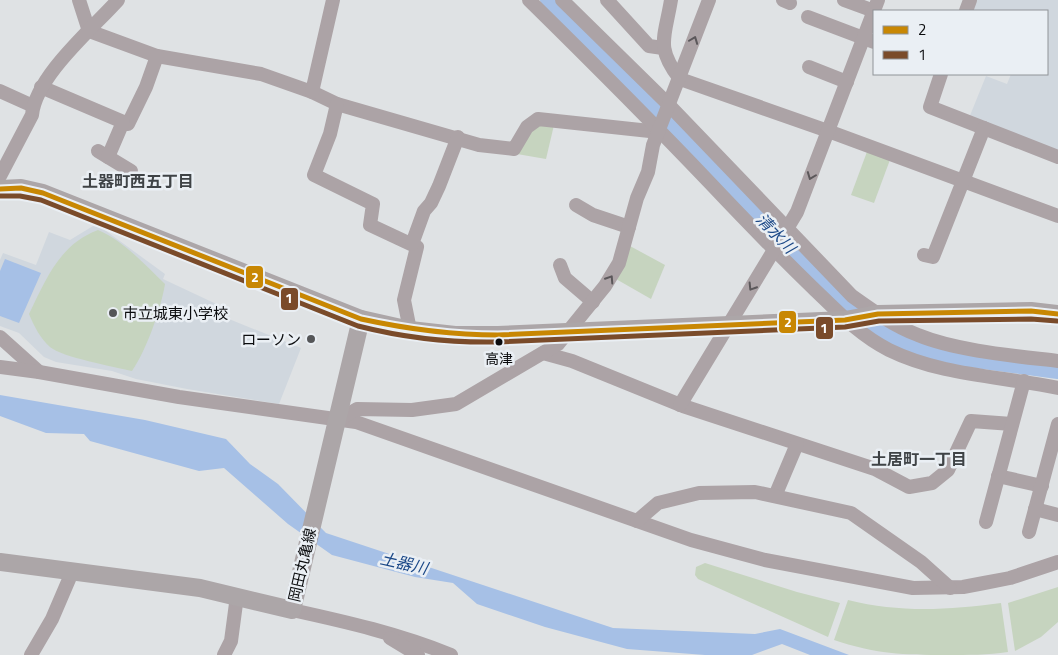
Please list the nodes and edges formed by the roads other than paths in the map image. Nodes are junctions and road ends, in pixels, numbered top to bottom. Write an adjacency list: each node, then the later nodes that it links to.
1 (79, 0): 13 (street)
2 (118, 0): 13 (street)
3 (334, 0): 23 (street)
4 (529, 0): 30 (street)
5 (562, 0): 25 (street)
6 (607, 0): 15 (street)
7 (671, 0): 15 (street)
8 (709, 0): 19 (street, one-way to 8)
9 (844, 0): 10 (street)
10 (873, 11)
11 (808, 17): 14 (street)
12 (873, 17): 14 (street)
13 (89, 31): 16 (street); 21 (street)
14 (869, 40): 20 (street)
15 (663, 48): 19 (street)
16 (157, 56): 23 (street); 27 (street)
17 (809, 67): 20 (street)
18 (941, 75): 28 (street)
19 (680, 79): 25 (street); 29 (street)
20 (846, 82): 29 (street)
21 (41, 87): 26 (street); 27 (street)
22 (0, 91): 26 (street)
23 (312, 92): 24 (street)
24 (337, 104): 31 (street); 42 (street)
25 (668, 105): 30 (street); 41 (street)
26 (33, 106): 32 (street)
27 (123, 122): 34 (street)
28 (984, 128): 33 (street); 36 (street)
29 (828, 131): 36 (street); 41 (street, one-way to 41)
30 (659, 132): 31 (street); 40 (street); 43 (street)
31 (458, 138): 42 (street)
32 (5, 150): 35 (street)
33 (1058, 157)
34 (131, 171)
35 (0, 176)
36 (963, 180): 39 (street); 44 (street)
37 (0, 189): 49 (main road)
38 (576, 206): 40 (street)
39 (1058, 216)
40 (629, 227): 46 (street, one-way to 40)
41 (787, 230): 43 (street); 47 (street)
42 (412, 244): 52 (street)
43 (776, 249): 50 (street); 51 (street, one-way to 51)
44 (924, 255)
45 (560, 276): 46 (street)
46 (593, 302): 53 (street)
47 (878, 314): 48 (main road); 50 (main road); 56 (street)
48 (1058, 314)
49 (361, 319): 52 (main road); 64 (main road, 岡田丸亀線)
50 (846, 320): 51 (main road); 59 (street)
51 (728, 325): 53 (main road); 61 (street)
52 (410, 330): 53 (main road)
53 (570, 332): 55 (street)
54 (0, 337): 58 (street)
55 (543, 352): 61 (street); 64 (street)
56 (1058, 361)
57 (0, 368): 58 (street)
58 (39, 372): 64 (street)
59 (1024, 381): 60 (street); 62 (street)
60 (1058, 388)
61 (680, 405): 65 (street)
62 (1012, 424): 65 (street); 67 (street)
63 (1058, 425): 66 (street)
64 (336, 426): 72 (street); 80 (main road, 岡田丸亀線)
65 (797, 444): 69 (street)
66 (1055, 450): 68 (street)
67 (998, 476): 68 (street); 73 (street)
68 (1042, 486): 70 (street)
69 (776, 496): 72 (street); 78 (street)
70 (1035, 509): 71 (street); 74 (street)
71 (1058, 515)
72 (637, 521): 78 (street)
73 (986, 522)
74 (1029, 532)
75 (0, 562): 77 (main road, 岡田丸亀線)
76 (1058, 562): 78 (street)
77 (73, 570): 79 (main road, 岡田丸亀線); 82 (street)
78 (950, 588)
79 (237, 596): 80 (main road, 岡田丸亀線); 83 (street)
80 (292, 607): 81 (street)
81 (372, 628): 84 (street); 85 (street)
82 (31, 655)
83 (224, 655)
84 (418, 655)
85 (452, 655)

